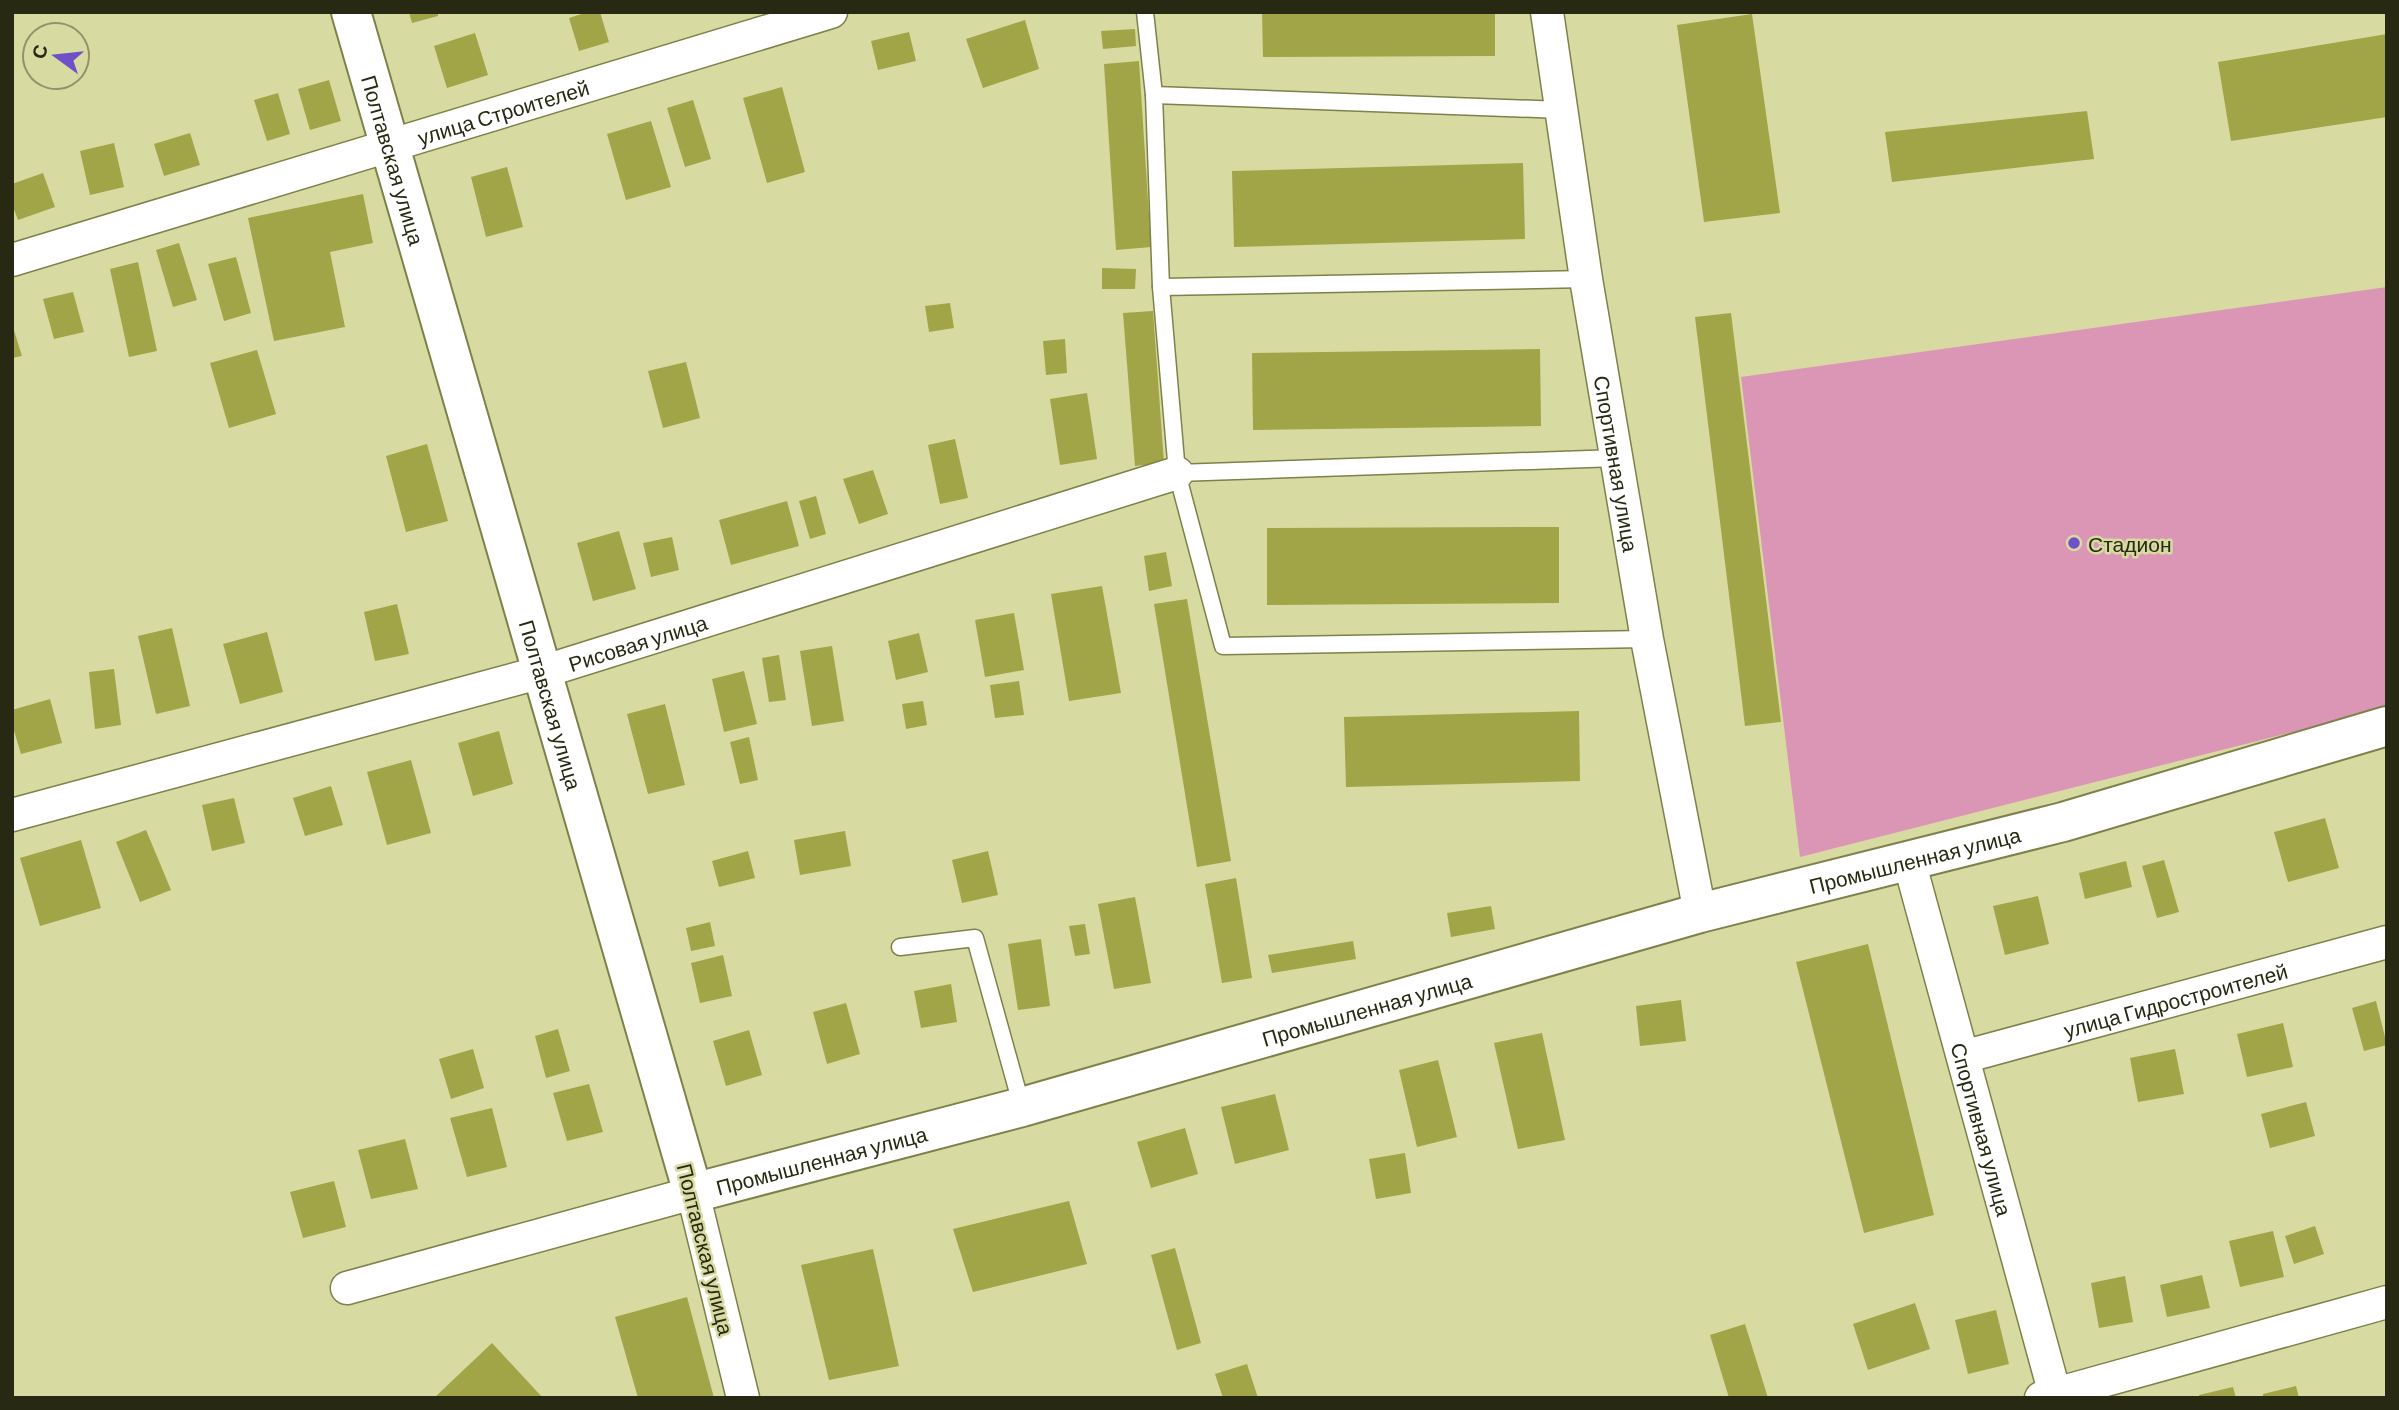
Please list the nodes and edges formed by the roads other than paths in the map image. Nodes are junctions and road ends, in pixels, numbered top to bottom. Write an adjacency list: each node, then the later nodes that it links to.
1 (351, 12): 7 (street, Полтавская улица)
2 (831, 12): 7 (street, улица Строителей)
3 (1144, 12): 5 (lane)
4 (1547, 12): 6 (street, Спортивная улица)
5 (1154, 95): 6 (lane); 10 (lane)
6 (1562, 110): 9 (street, Спортивная улица)
7 (388, 144): 8 (street, улица Строителей); 14 (street, Полтавская улица)
8 (12, 260)
9 (1586, 279): 10 (lane); 11 (street, Спортивная улица)
10 (1161, 287): 12 (lane)
11 (1617, 458): 12 (lane); 13 (street, Спортивная улица)
12 (1177, 473): 13 (lane); 14 (street, Рисовая улица)
13 (1647, 639): 18 (street, Спортивная улица)
14 (542, 672): 16 (street, Рисовая улица); 23 (street, Полтавская улица)
15 (2387, 726): 17 (street, Промышленная улица)
16 (12, 815)
17 (1909, 861): 18 (street, Промышленная улица); 21 (street, Спортивная улица)
18 (1700, 913): 22 (street, Промышленная улица)
19 (2387, 942): 21 (street, улица Гидростроителей)
20 (900, 947): 22 (lane)
21 (1964, 1058): 26 (street, Спортивная улица)
22 (1022, 1107): 23 (street, Промышленная улица)
23 (693, 1193): 24 (street, Промышленная улица); 27 (street, Полтавская улица)
24 (347, 1288)
25 (2387, 1302): 26 (street)
26 (2051, 1396)
27 (743, 1398)

